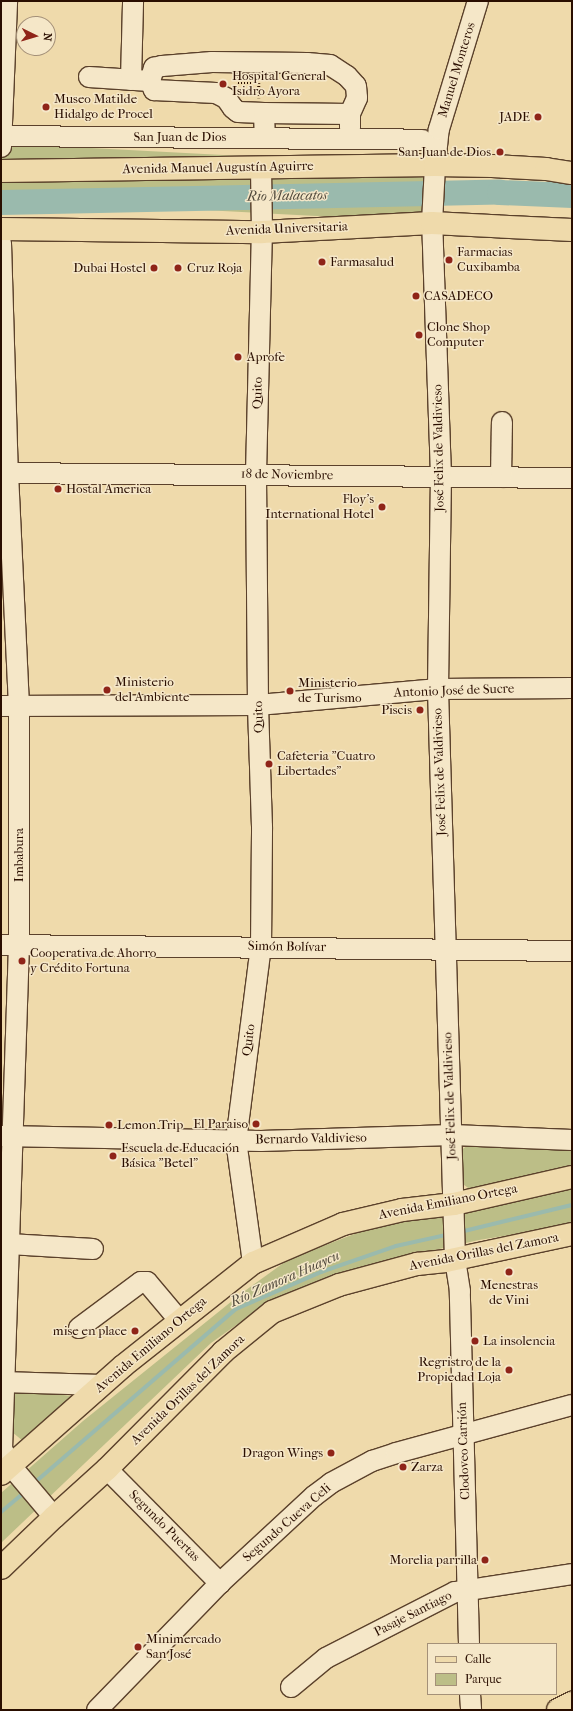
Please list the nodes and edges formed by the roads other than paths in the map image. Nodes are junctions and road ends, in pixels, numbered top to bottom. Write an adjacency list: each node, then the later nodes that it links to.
1 (7, 1): 12 (street)
2 (133, 1): 5 (street)
3 (476, 4): 8 (street, Manuel Monteros)
4 (90, 77): 5 (street)
5 (141, 81): 6 (street); 7 (street)
6 (261, 112): 7 (street); 9 (street)
7 (350, 114): 10 (street)
8 (439, 129): 11 (street, Manuel Monteros); 14 (street, Manuel Monteros)
9 (265, 138): 10 (street, San Juan de Dios); 12 (street, San Juan de Dios)
10 (349, 138): 11 (street, San Juan de Dios)
11 (422, 140): 13 (street)
12 (1, 142)
13 (403, 166): 14 (main road, Avenida Manuel Augustín Aguirre); 17 (main road, Avenida Manuel Augustín Aguirre)
14 (435, 167): 15 (main road, Avenida Manuel Augustín Aguirre); 18 (street, José Felix de Valdivieso)
15 (567, 170)
16 (1, 171): 17 (main road, Avenida Manuel Augustín Aguirre)
17 (261, 172): 19 (street, Quito)
18 (432, 220): 19 (main road, Avenida Universitaria); 21 (main road, Avenida Universitaria); 26 (street, José Felix de Valdivieso)
19 (262, 228): 20 (main road, Avenida Universitaria); 25 (street, Quito)
20 (1, 229)
21 (572, 230)
22 (1, 243): 24 (street, Imbabura)
23 (502, 422): 27 (street)
24 (4, 473): 25 (street, 18 de Noviembre); 32 (street, Imbabura)
25 (256, 474): 26 (street, 18 de Noviembre); 31 (street, Quito)
26 (442, 476): 27 (street, 18 de Noviembre); 30 (street, José Felix de Valdivieso)
27 (501, 478): 28 (street, 18 de Noviembre)
28 (572, 478)
29 (572, 688): 30 (street, Antonio José de Sucre)
30 (438, 689): 31 (street, Antonio José de Sucre); 35 (street, José Felix de Valdivieso)
31 (258, 705): 32 (street, Antonio José de Sucre); 34 (street, Quito)
32 (10, 706): 33 (street, Imbabura)
33 (10, 945): 34 (street, Simón Bolívar); 38 (street, Imbabura)
34 (261, 947): 35 (street, Simón Bolívar); 40 (street, Quito)
35 (446, 950): 36 (street, Simón Bolívar); 37 (street, José Felix de Valdivieso)
36 (572, 951)
37 (452, 1135): 39 (street, Bernardo Valdivieso); 40 (street, Bernardo Valdivieso); 42 (street, José Felix de Valdivieso)
38 (7, 1136): 40 (street, Bernardo Valdivieso); 44 (street, Imbabura)
39 (572, 1140)
40 (236, 1141): 47 (street, Quito)
41 (572, 1177): 42 (main road, Avenida Emiliano Ortega)
42 (454, 1204): 46 (street, José Felix de Valdivieso); 47 (main road, Avenida Emiliano Ortega)
43 (572, 1234): 46 (main road, Avenida Orillas del Zamora)
44 (9, 1244): 45 (street); 50 (street, Imbabura)
45 (93, 1249)
46 (450, 1260): 53 (street, Clodoveo Carrión); 54 (main road, Avenida Orillas del Zamora)
47 (253, 1263): 48 (main road, Avenida Emiliano Ortega)
48 (179, 1320): 49 (street); 51 (main road, Avenida Emiliano Ortega)
49 (79, 1328)
50 (2, 1382): 51 (street); 55 (street, Imbabura)
51 (102, 1385): 55 (main road, Avenida Emiliano Ortega)
52 (572, 1405): 53 (street, Segundo Cueva Celi)
53 (457, 1436): 59 (street, Segundo Cueva Celi); 60 (street, Clodoveo Carrión)
54 (107, 1469): 56 (main road, Avenida Orillas del Zamora); 59 (street, Segundo Puertas)
55 (6, 1470): 56 (street, Imbabura)
56 (54, 1517): 57 (main road, Avenida Orillas del Zamora)
57 (1, 1568)
58 (572, 1574): 60 (street, Pasaje Santiago)
59 (220, 1583): 67 (street, Segundo Cueva Celi)
60 (461, 1591): 61 (street, Clodoveo Carrión); 62 (street, Clodoveo Carrión); 63 (street, Pasaje Santiago)
61 (456, 1643)
62 (469, 1643)
63 (291, 1687)
64 (457, 1695): 68 (street)
65 (470, 1695): 69 (street)
66 (572, 1703): 70 (main road)
67 (97, 1710)
68 (457, 1710)
69 (471, 1710)
70 (558, 1710)

